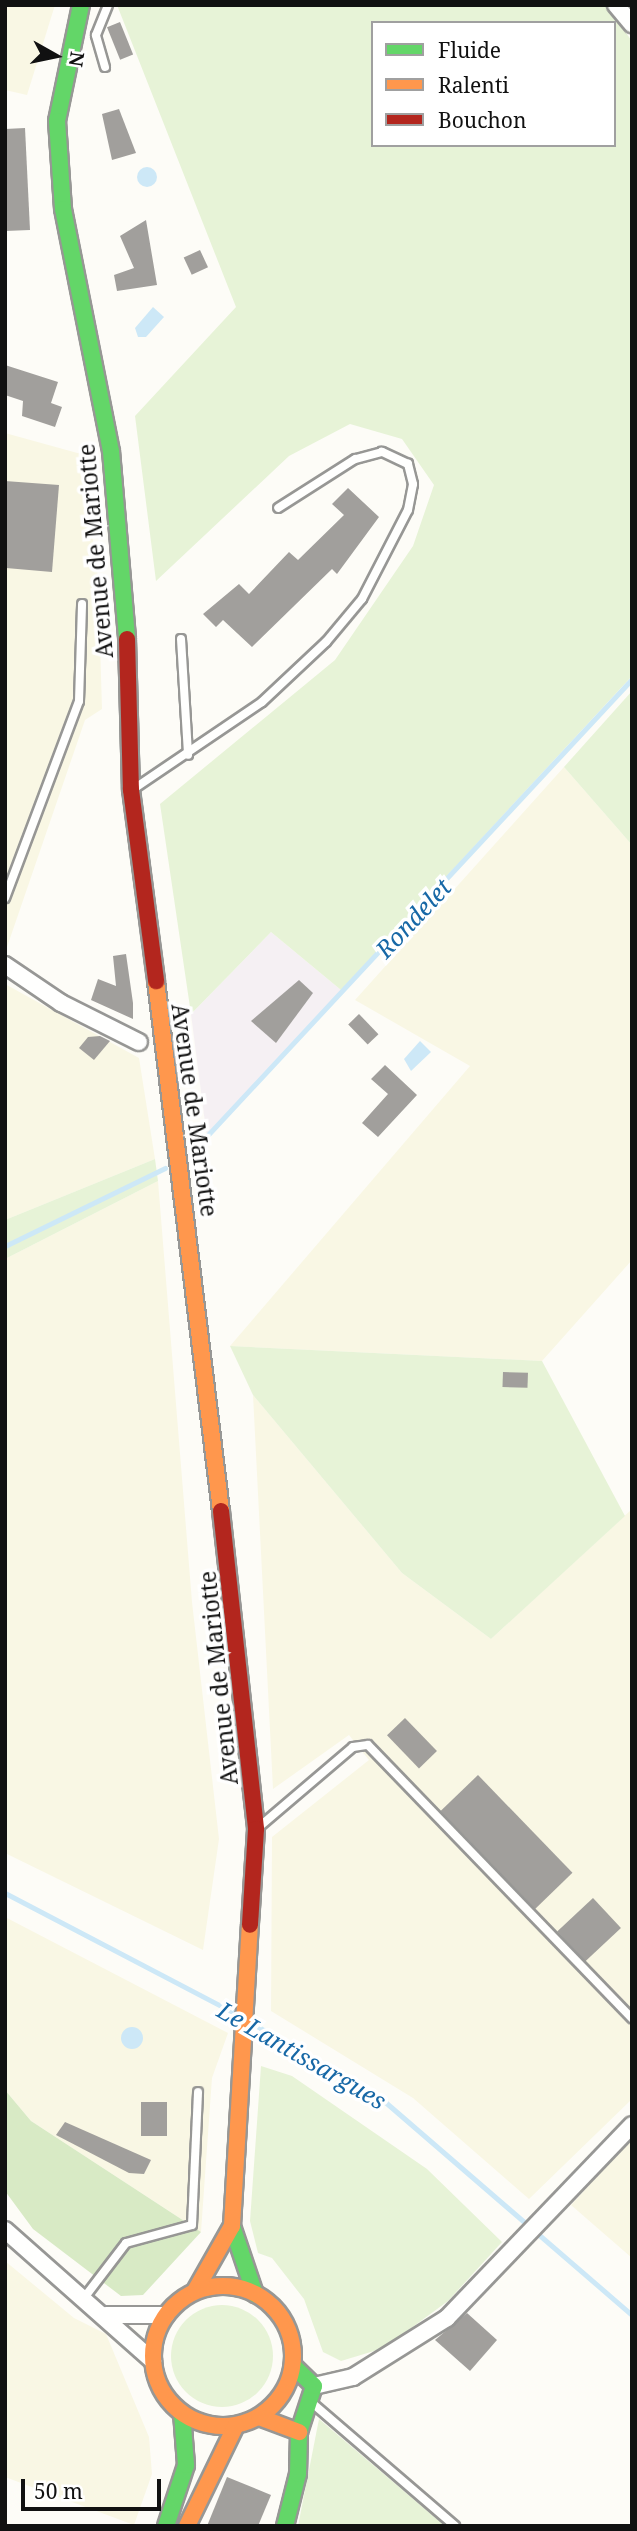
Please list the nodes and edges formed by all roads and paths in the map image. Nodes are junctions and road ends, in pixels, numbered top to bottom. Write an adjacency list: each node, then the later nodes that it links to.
1 (81, 5): 10 (main road, Avenue de Mariotte)
2 (107, 5): 5 (lane)
3 (616, 5): 4 (street)
4 (632, 24)
5 (105, 67)
6 (278, 508): 9 (lane)
7 (82, 604): 11 (lane)
8 (181, 639): 9 (lane)
9 (188, 755): 10 (lane)
10 (131, 790): 14 (main road, Avenue de Mariotte)
11 (5, 898)
12 (5, 965): 13 (street)
13 (139, 1042)
14 (256, 1829): 15 (lane); 18 (main road, Avenue de Mariotte)
15 (632, 2018)
16 (198, 2092): 22 (lane)
17 (632, 2125): 27 (street)
18 (232, 2226): 20 (main road, Avenue de Mariotte); 21 (main road, Avenue de Mariotte)
19 (5, 2230): 22 (street)
20 (195, 2291): 21 (main road); 24 (main road)
21 (255, 2294): 26 (main road)
22 (84, 2298): 23 (street)
23 (106, 2315): 24 (street); 25 (street)
24 (166, 2315): 25 (main road)
25 (153, 2361): 28 (main road)
26 (293, 2366): 27 (main road); 29 (main road)
27 (313, 2394): 31 (main road); 35 (lane)
28 (181, 2413): 30 (main road); 32 (main road)
29 (259, 2417): 30 (main road); 31 (main road)
30 (236, 2426): 33 (main road)
31 (299, 2432): 34 (main road)
32 (166, 2526)
33 (187, 2526)
34 (285, 2526)
35 (455, 2526)

